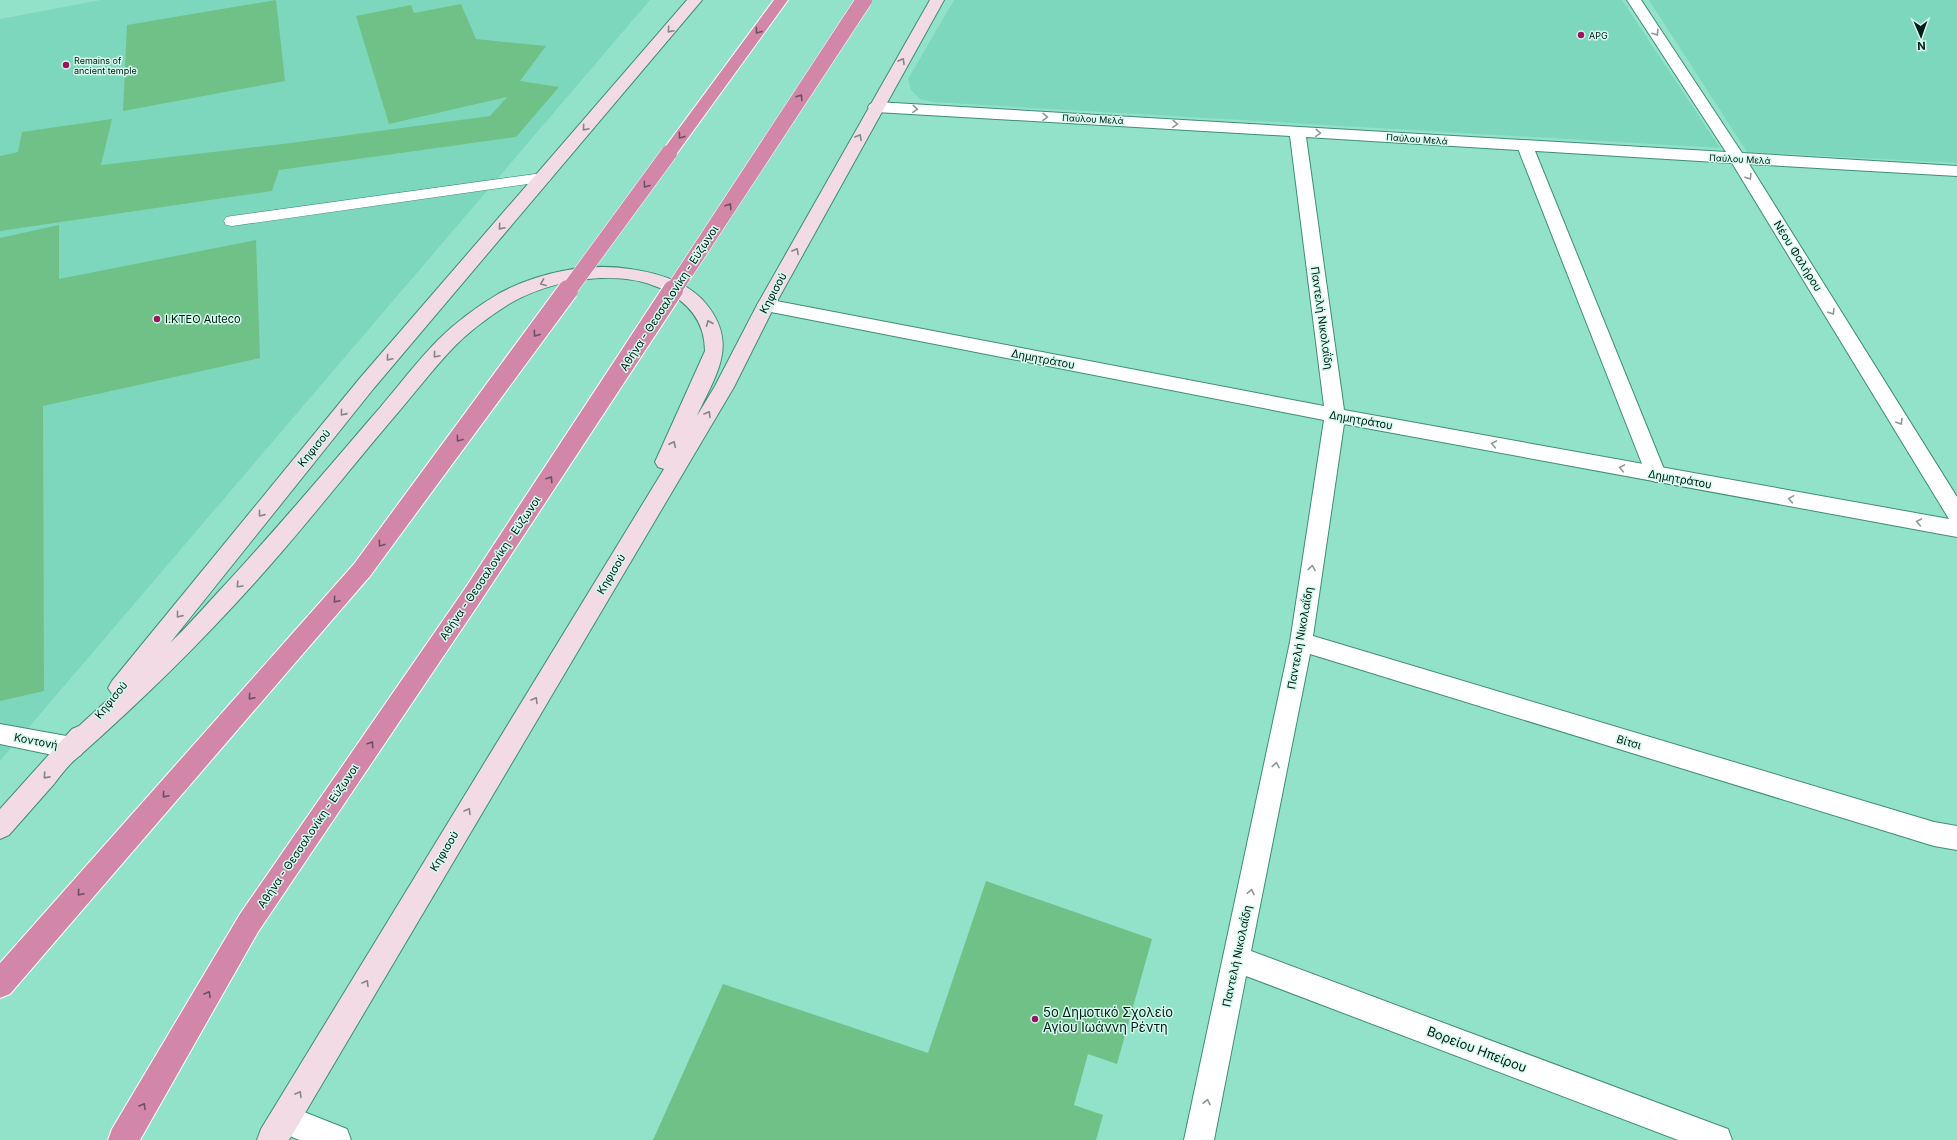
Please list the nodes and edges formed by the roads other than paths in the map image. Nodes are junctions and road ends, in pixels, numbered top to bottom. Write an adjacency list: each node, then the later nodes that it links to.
1 (696, 0): 11 (main road, Κηφισού, one-way to 11)
2 (781, 0): 25 (highway, one-way to 25, bridge)
3 (864, 0): 27 (highway, Αθήνα - Θεσσαλονίκη - Εύζωνοι, one-way to 3, bridge)
4 (937, 0): 6 (main road, Κηφισού, one-way to 4)
5 (1634, 0): 9 (street, Νέου Φαλήρου, one-way to 9)
6 (876, 107): 7 (street, Παύλου Μελά, one-way to 7); 13 (main road, Κηφισού, one-way to 6)
7 (1297, 131): 8 (street, Παύλου Μελά, one-way to 8); 14 (street, Παντελή Νικολαΐδη)
8 (1525, 146): 9 (street, Παύλου Μελά); 15 (street)
9 (1738, 159): 10 (street, Παύλου Μελά); 16 (street, Νέου Φαλήρου, one-way to 16)
10 (1957, 171)
11 (543, 178): 12 (lane); 21 (main road, Κηφισού, one-way to 21)
12 (232, 221)
13 (766, 305): 14 (street, Δημητράτου); 18 (main road, Κηφισού, one-way to 13)
14 (1335, 415): 15 (street, Δημητράτου, one-way to 14); 19 (street, Παντελή Νικολαΐδη, one-way to 14)
15 (1656, 474): 17 (street, Δημητράτου, one-way to 15)
16 (1957, 515)
17 (1957, 529)
18 (622, 555): 21 (main road, one-way to 21); 26 (main road, Κηφισού, one-way to 18)
19 (1301, 642): 23 (street, Βίτσι); 24 (street, Παντελή Νικολαΐδη, one-way to 19)
20 (0, 734): 21 (street, Κοντονή)
21 (72, 748): 22 (main road, Κηφισού, one-way to 22)
22 (0, 826)
23 (1957, 838)
24 (1237, 959): 29 (street, Παντελή Νικολαΐδη, one-way to 24); 30 (street, Βορείου Ηπείρου)
25 (0, 984)
26 (278, 1130): 28 (street)
27 (123, 1140)
28 (336, 1140)
29 (1199, 1140)
30 (1717, 1140)

